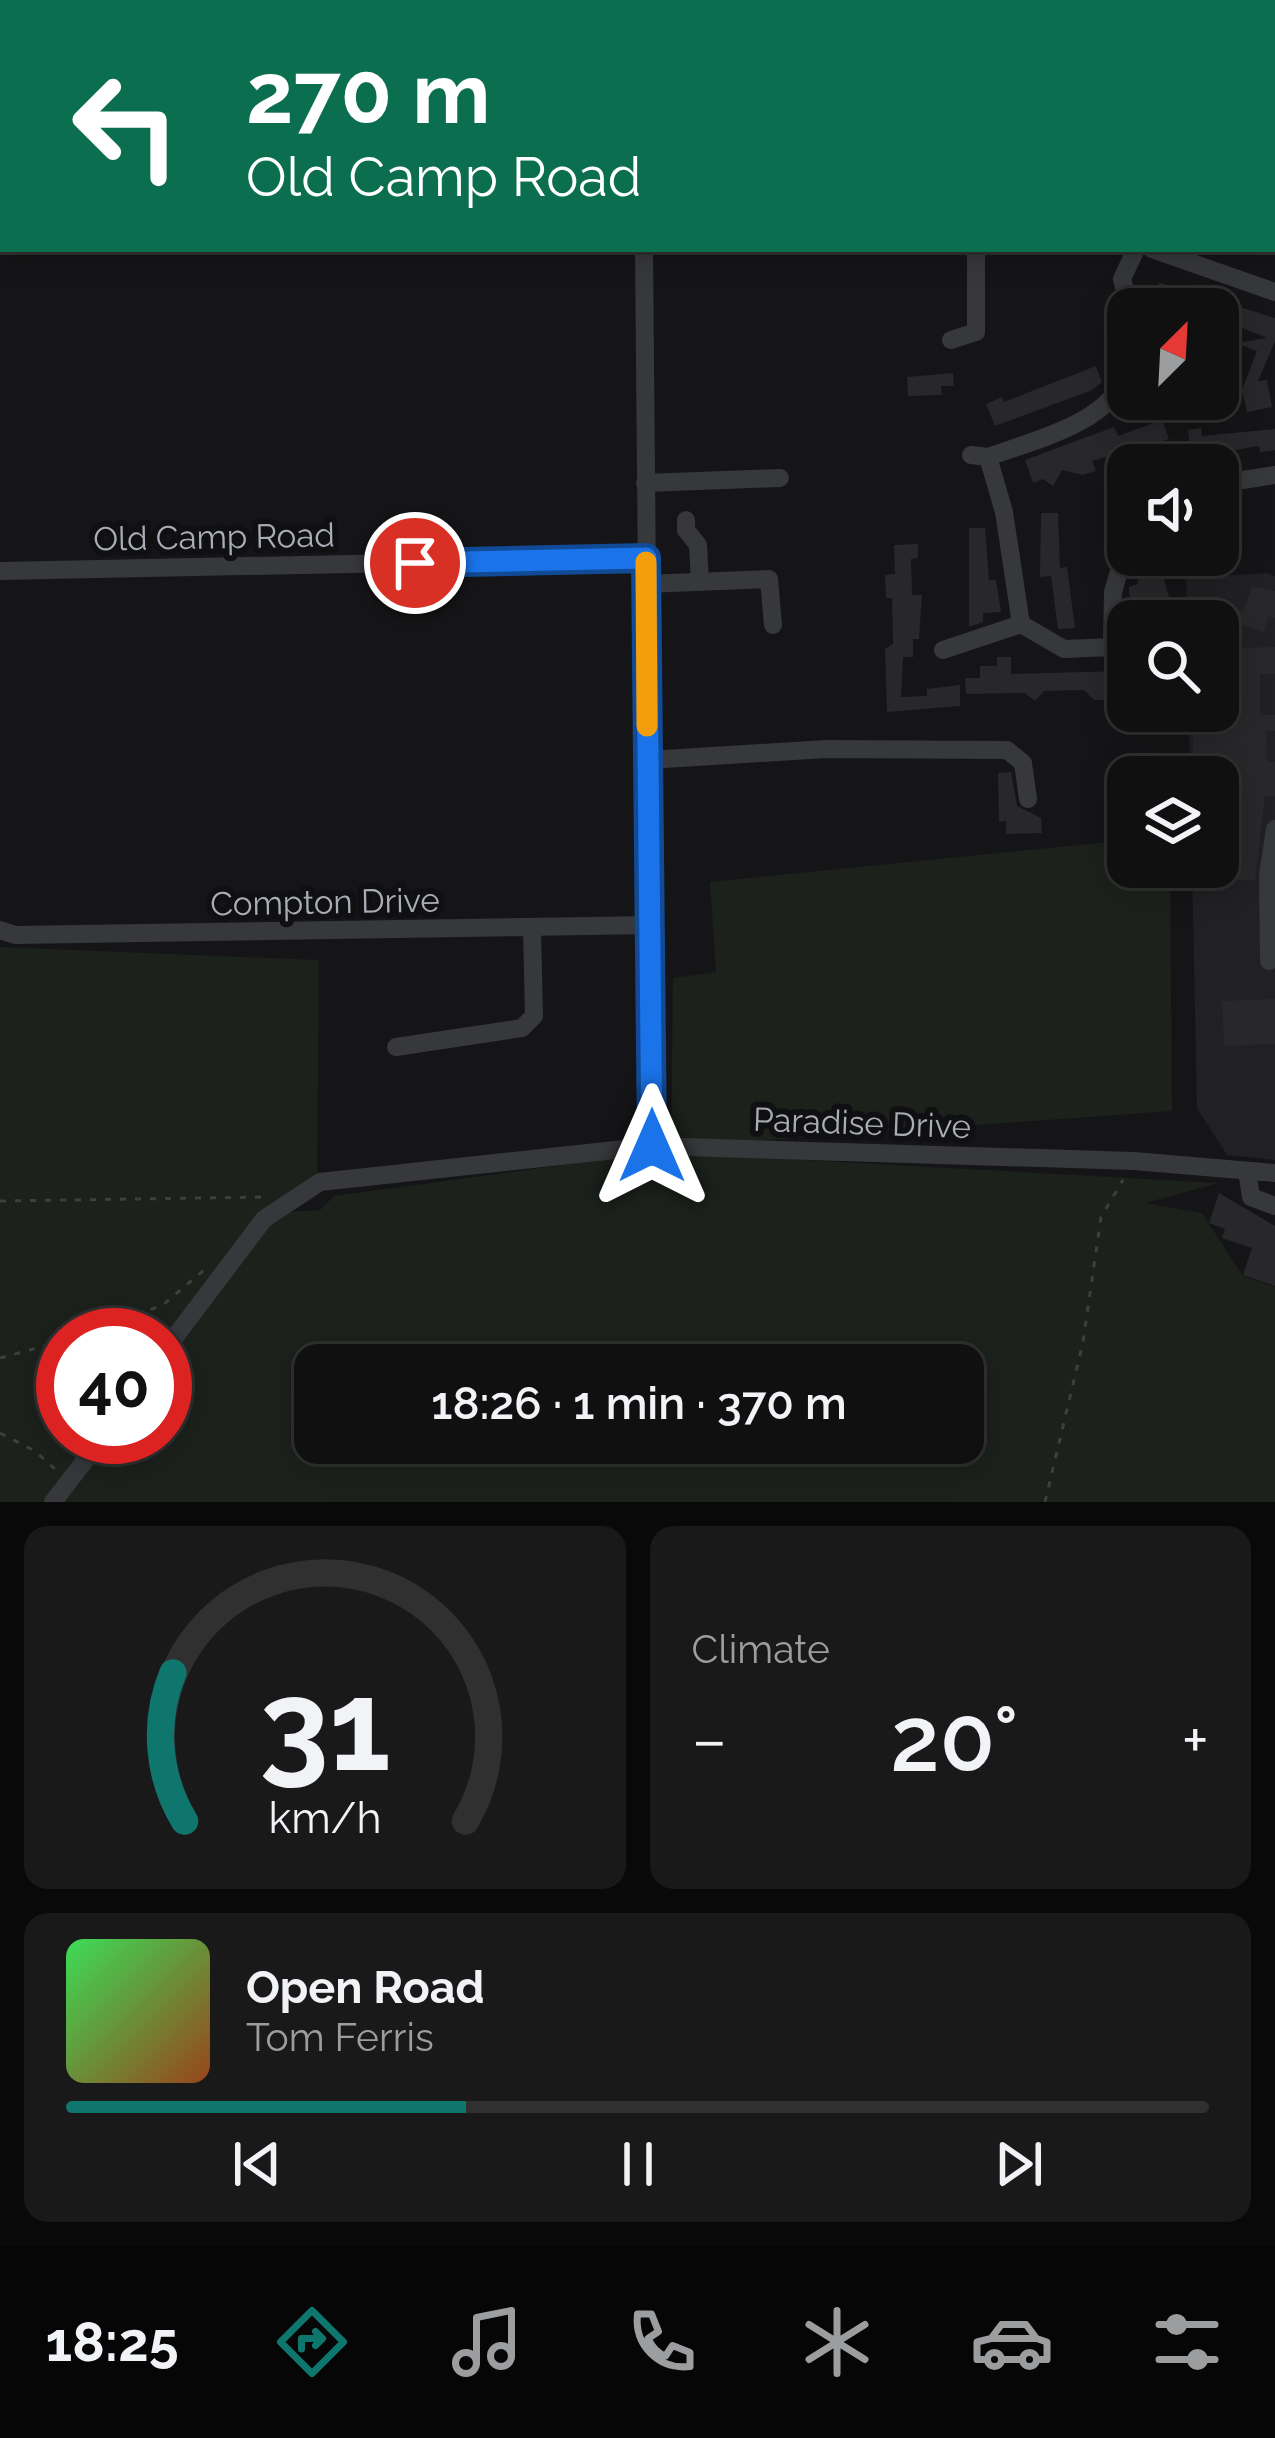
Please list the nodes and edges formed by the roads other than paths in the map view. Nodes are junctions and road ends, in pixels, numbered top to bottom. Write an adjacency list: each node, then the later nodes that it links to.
1 (644, 252): 12 (street)
2 (976, 252): 7 (street)
3 (1135, 252): 5 (street)
4 (1161, 252): 6 (street)
5 (1124, 288)
6 (1275, 292)
7 (951, 340)
8 (1107, 404): 19 (street)
9 (1275, 476): 11 (street)
10 (780, 478): 12 (street)
11 (1239, 481)
12 (645, 483): 14 (street)
13 (686, 520): 17 (street)
14 (646, 558): 15 (street, Old Camp Road); 18 (street)
15 (0, 571)
16 (1118, 576): 19 (street)
17 (700, 582): 18 (street); 20 (street)
18 (646, 584): 22 (street)
19 (1022, 624): 21 (street)
20 (773, 625)
21 (943, 650)
22 (648, 760): 23 (street); 25 (street)
23 (1028, 799)
24 (1275, 829): 28 (street)
25 (651, 925): 27 (street, Compton Drive); 30 (street)
26 (0, 930): 27 (street, Compton Drive)
27 (532, 930): 29 (street)
28 (1269, 961)
29 (396, 1047)
30 (652, 1146): 31 (street, Paradise Drive); 34 (street, Paradise Drive)
31 (1247, 1171): 32 (street, Paradise Drive); 33 (street)
32 (1275, 1173)
33 (1275, 1206)
34 (192, 1313)
35 (84, 1464): 36 (street)
36 (53, 1502)

